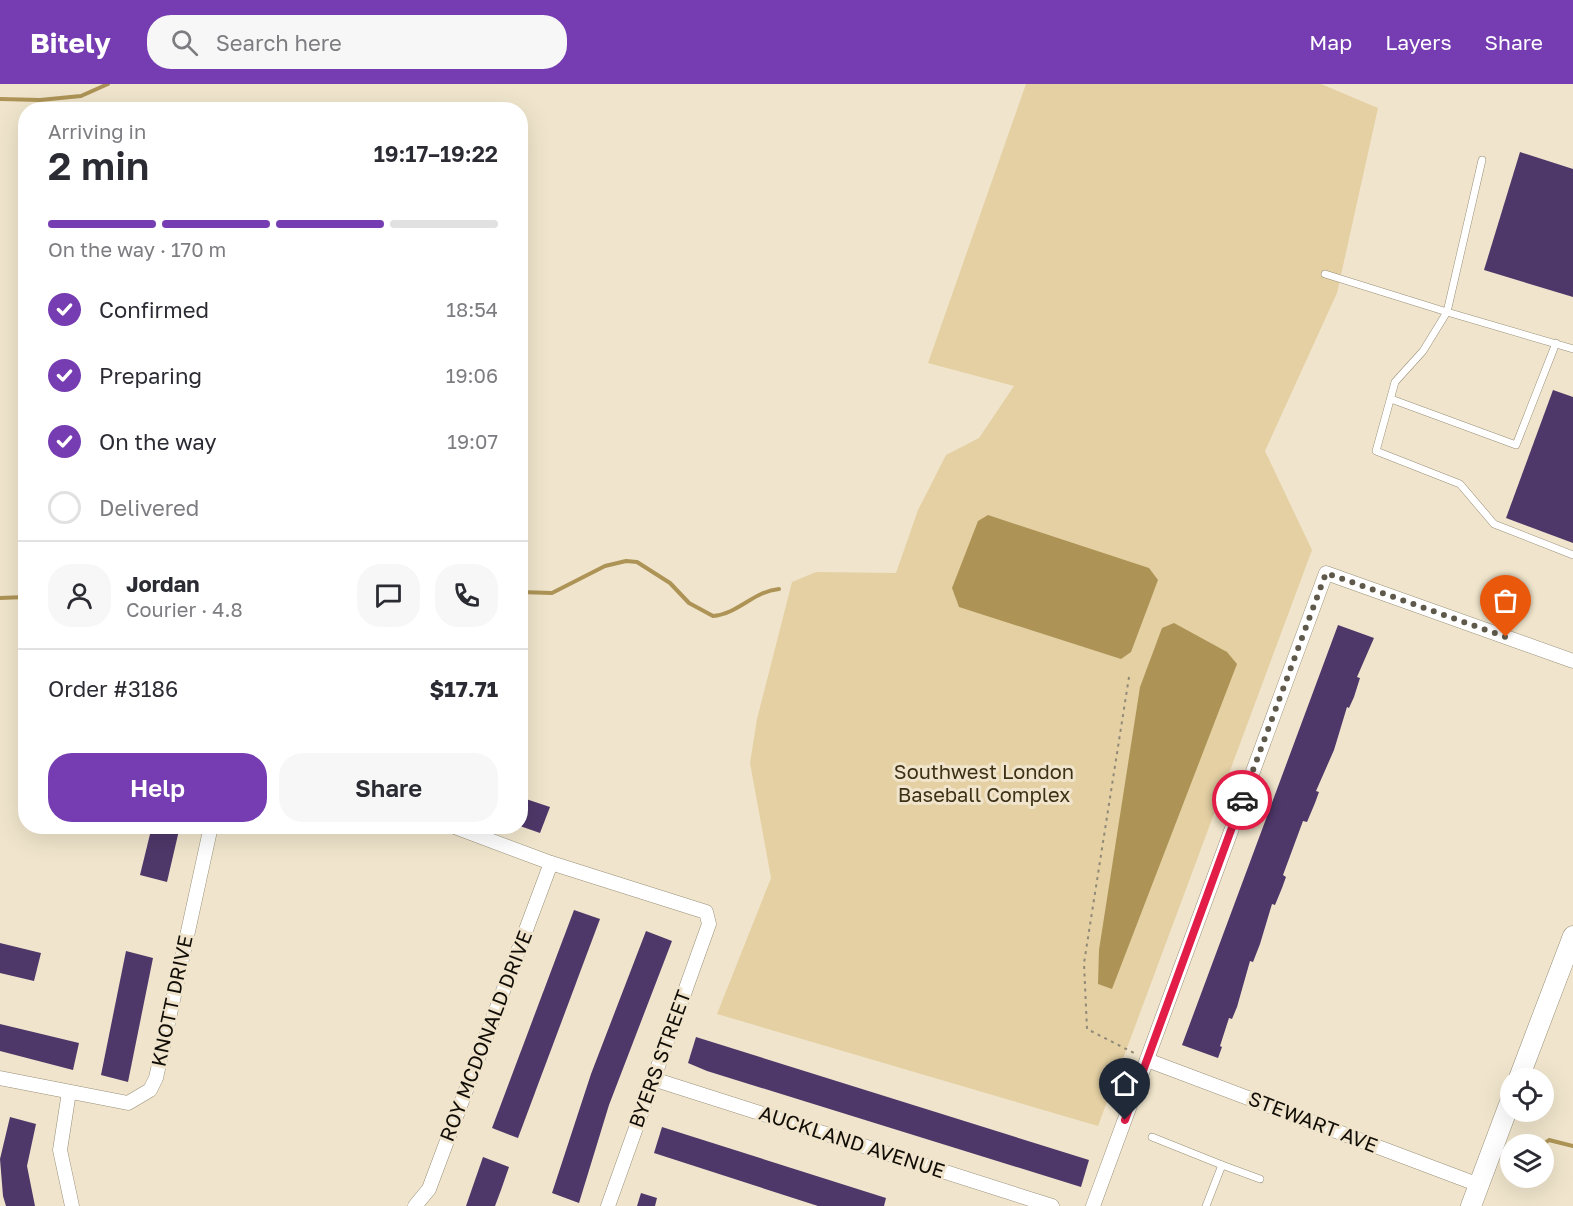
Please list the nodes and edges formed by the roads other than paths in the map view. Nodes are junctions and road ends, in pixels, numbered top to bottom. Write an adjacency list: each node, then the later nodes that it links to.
1 (1482, 160): 3 (lane)
2 (1325, 274): 3 (lane)
3 (1446, 312): 4 (lane); 6 (lane)
4 (1556, 343): 5 (lane); 6 (lane)
5 (1573, 349)
6 (1391, 399): 7 (lane)
7 (1573, 555)
8 (1573, 661): 13 (street)
9 (209, 834): 17 (street, KNOTT DRIVE)
10 (473, 834): 11 (street)
11 (551, 863): 16 (street, BYERS STREET); 24 (street, ROY MCDONALD DRIVE)
12 (1573, 936): 14 (main road)
13 (1147, 1060): 22 (street, STEWART AVE); 27 (street)
14 (1523, 1068)
15 (0, 1078): 17 (street, KNOTT DRIVE)
16 (653, 1079): 25 (street, BYERS STREET); 26 (street, AUCKLAND AVENUE)
17 (69, 1092): 23 (street)
18 (1502, 1122): 22 (main road)
19 (1152, 1137): 20 (lane)
20 (1222, 1165): 21 (lane); 28 (lane)
21 (1260, 1179)
22 (1479, 1185): 29 (main road)
23 (72, 1206)
24 (415, 1206)
25 (608, 1206)
26 (1052, 1206)
27 (1094, 1206)
28 (1206, 1206)
29 (1472, 1206)

